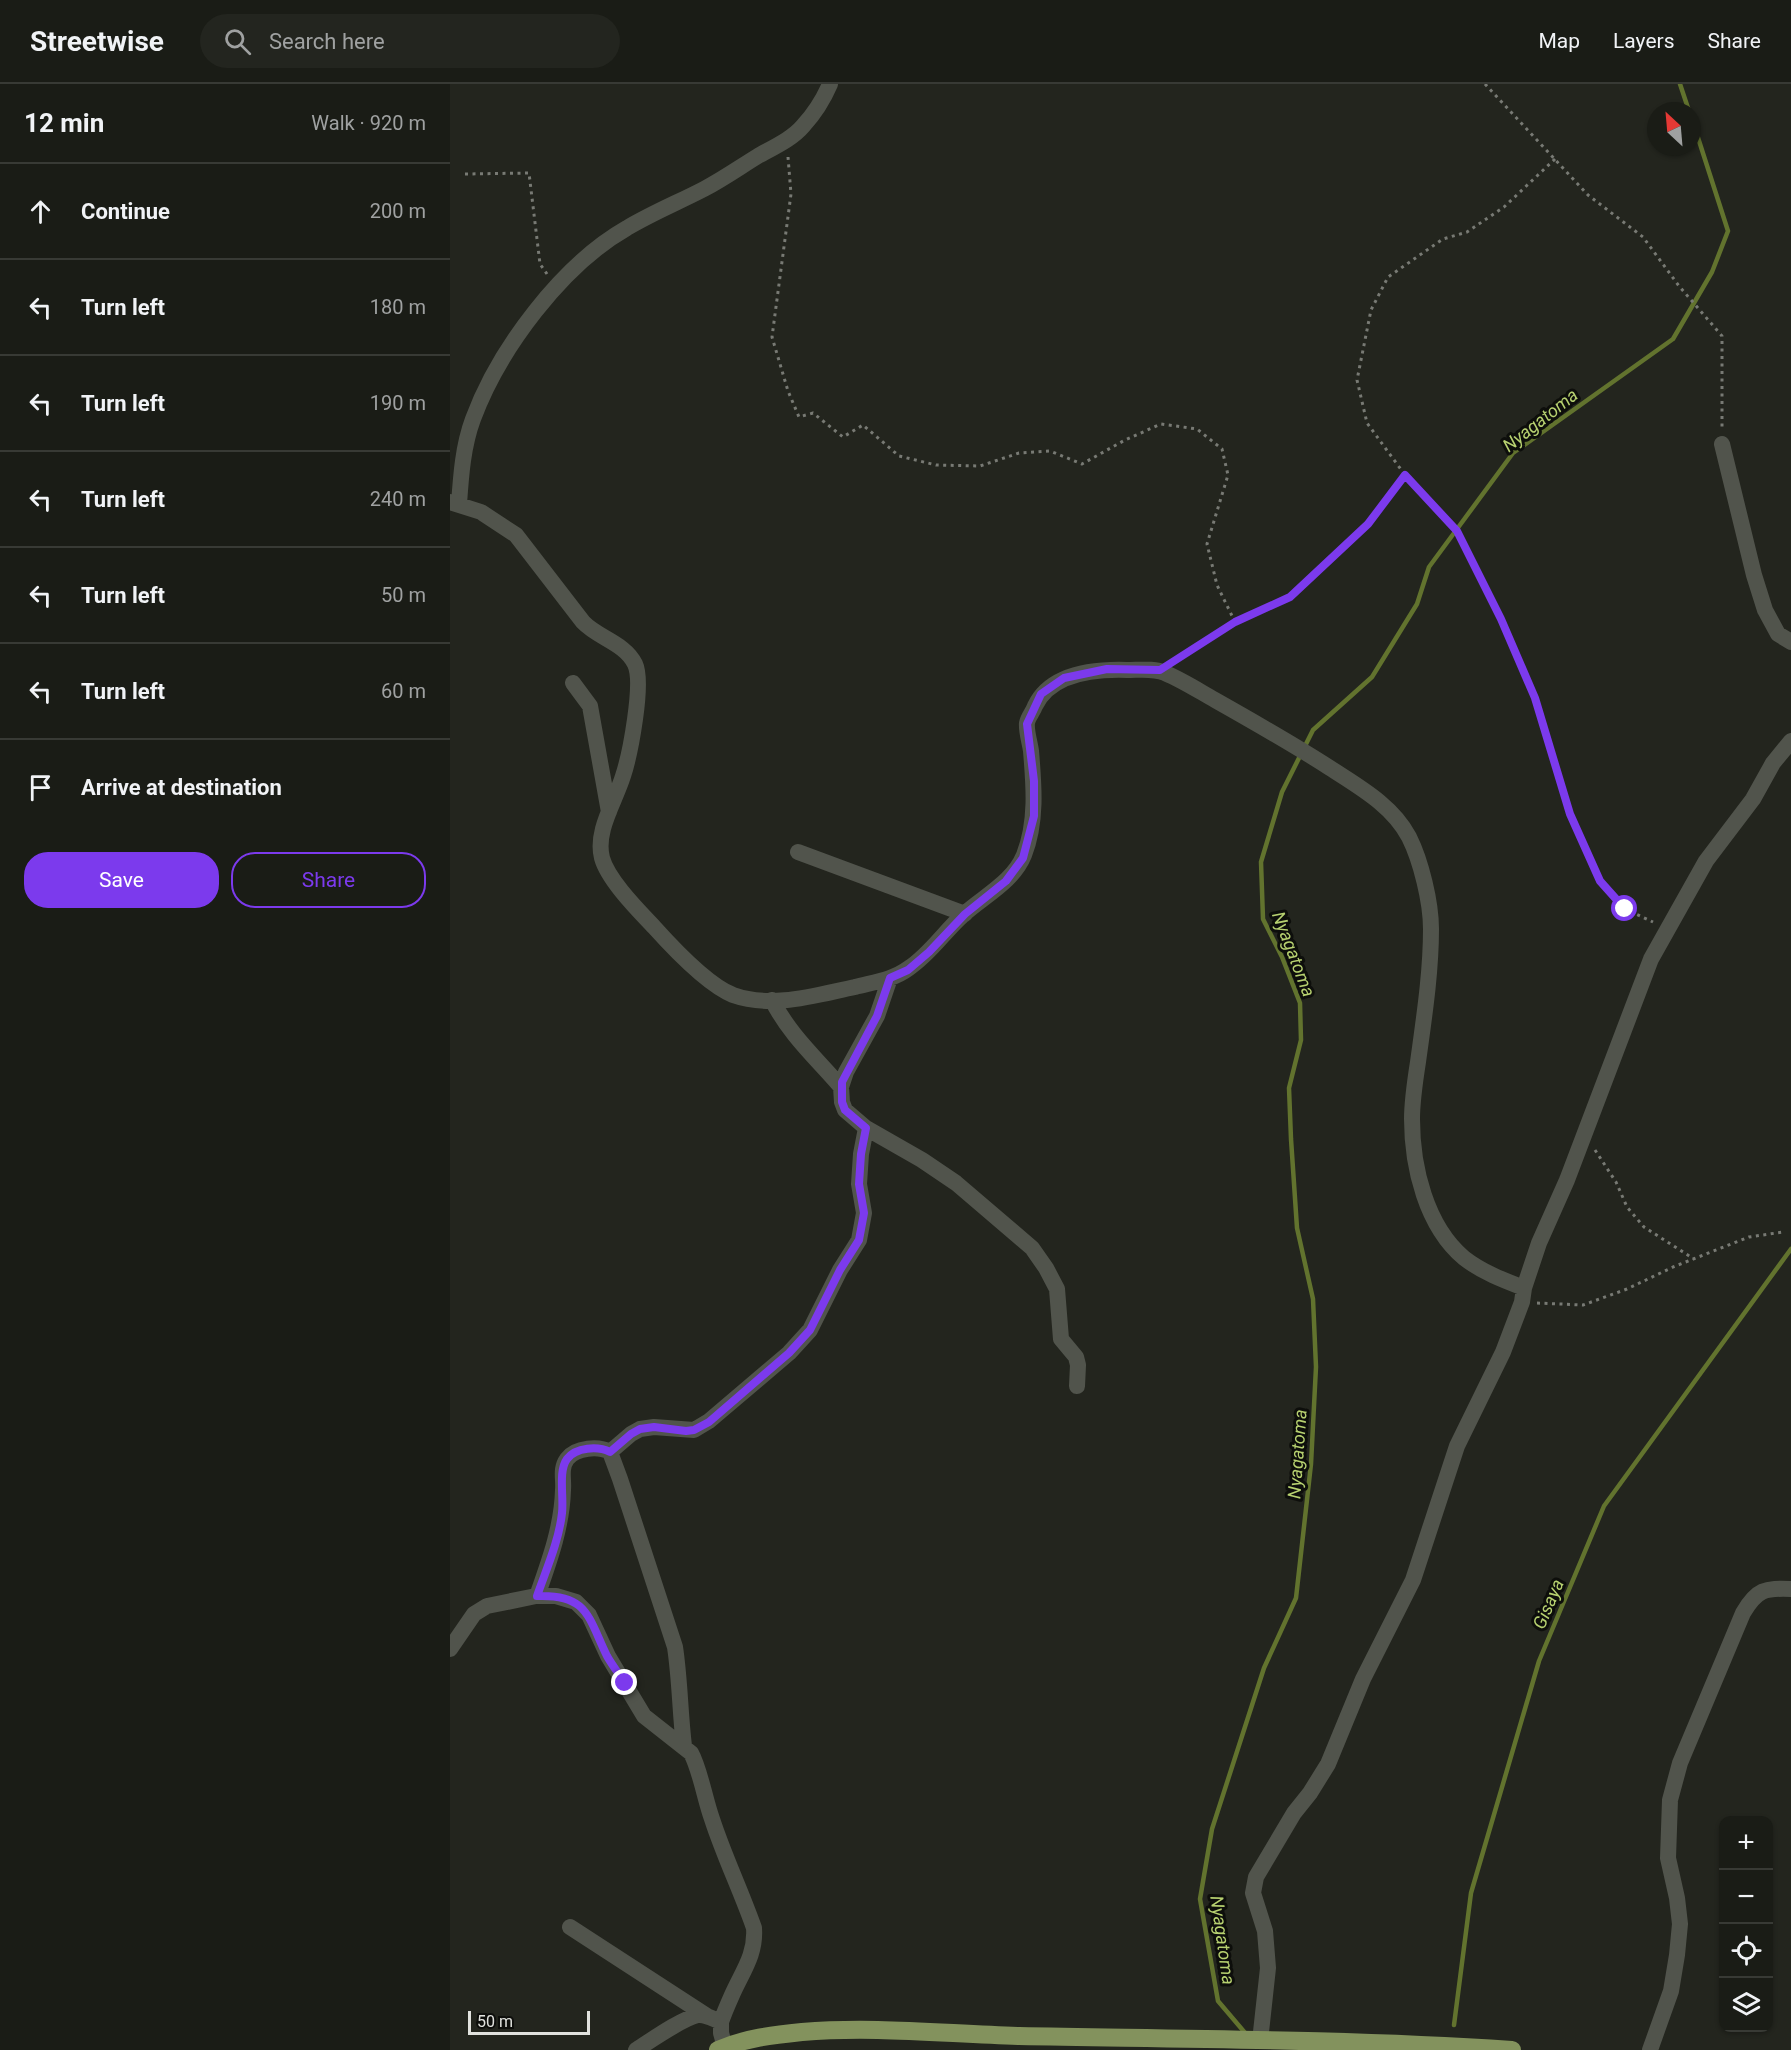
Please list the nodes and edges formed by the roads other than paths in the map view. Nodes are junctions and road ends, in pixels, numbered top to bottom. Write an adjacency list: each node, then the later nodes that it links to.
1 (830, 84): 3 (street)
2 (1722, 444): 4 (street)
3 (455, 503): 7 (street)
4 (1791, 642)
5 (573, 683): 7 (street)
6 (1791, 741): 14 (street)
7 (609, 812): 11 (street)
8 (798, 852): 9 (street)
9 (965, 914): 10 (street); 14 (street)
10 (890, 978): 11 (street); 12 (street)
11 (772, 1000): 12 (street)
12 (841, 1087): 13 (street)
13 (866, 1128): 15 (street); 16 (street)
14 (1523, 1295): 23 (street)
15 (1077, 1386)
16 (610, 1452): 18 (street); 20 (street)
17 (1791, 1589): 27 (street)
18 (537, 1596): 19 (street); 20 (street)
19 (450, 1649)
20 (684, 1746): 22 (street)
21 (570, 1927): 22 (street)
22 (714, 2019): 24 (street); 25 (street)
23 (1260, 2041): 24 (main road); 26 (main road)
24 (721, 2049)
25 (636, 2050)
26 (1512, 2050)
27 (1650, 2050)

